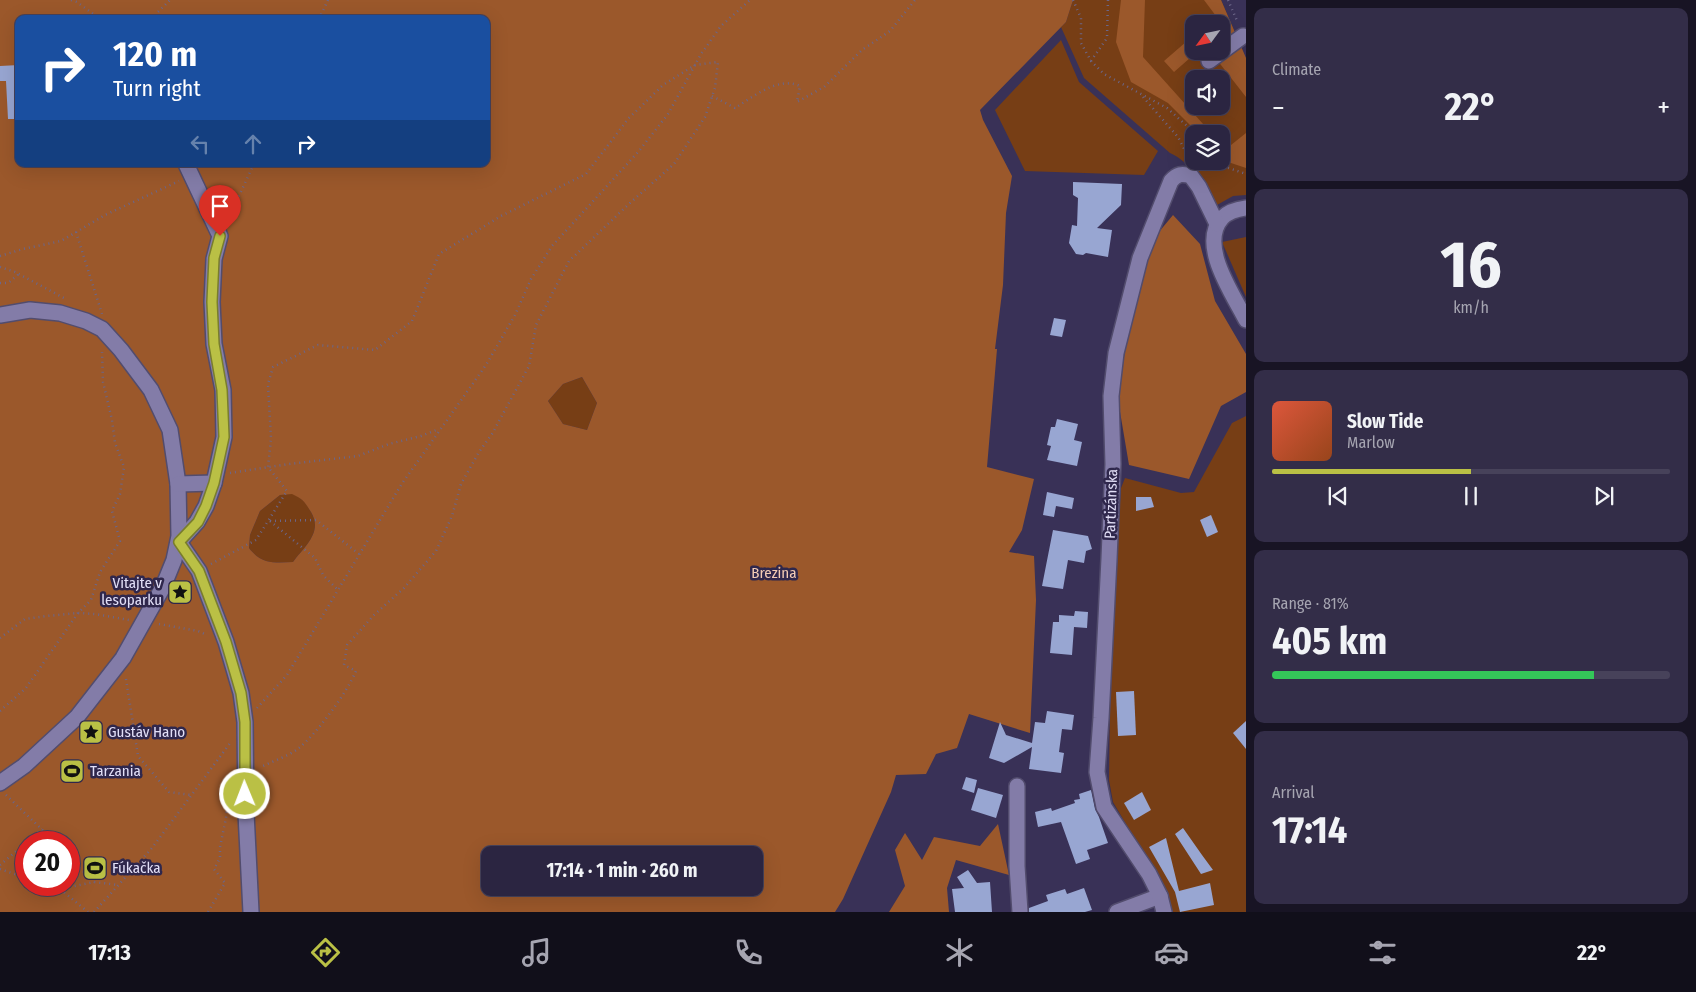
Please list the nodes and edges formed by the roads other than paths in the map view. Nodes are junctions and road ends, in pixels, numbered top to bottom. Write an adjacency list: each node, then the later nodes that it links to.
1 (1242, 34): 2 (street)
2 (1209, 61)
3 (193, 168): 8 (street)
4 (1246, 208): 5 (street)
5 (1216, 224): 7 (street); 13 (street, Partizánska)
6 (0, 315): 9 (street)
7 (1246, 320)
8 (214, 483): 9 (street); 10 (street)
9 (178, 484): 10 (street)
10 (179, 542): 11 (street); 14 (street)
11 (0, 783)
12 (1017, 786): 15 (street)
13 (1160, 896): 16 (street); 17 (street, Partizánska)
14 (252, 912)
15 (1020, 912)
16 (1117, 912)
17 (1164, 912)

